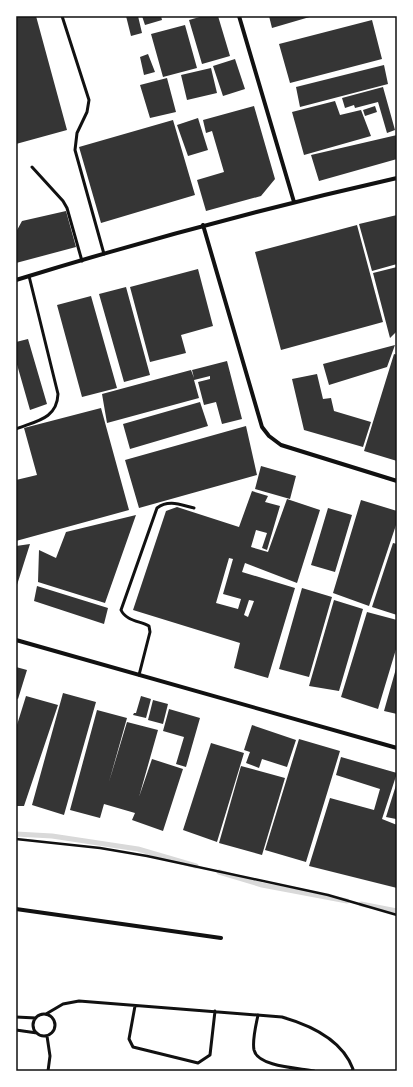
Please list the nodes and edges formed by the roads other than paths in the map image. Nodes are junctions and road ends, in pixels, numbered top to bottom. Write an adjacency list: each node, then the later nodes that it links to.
1 (62, 16): 7 (lane)
2 (239, 16): 5 (street)
3 (32, 168): 8 (lane)
4 (397, 178): 5 (street)
5 (294, 202): 6 (street)
6 (203, 225): 7 (street); 12 (street)
7 (104, 254): 8 (street)
8 (82, 261): 9 (street)
9 (30, 276): 10 (street); 11 (lane)
10 (16, 280)
11 (16, 429)
12 (397, 481)
13 (194, 508): 15 (lane)
14 (16, 640): 15 (street)
15 (139, 675): 16 (street)
16 (397, 748)
17 (16, 909): 18 (street)
18 (220, 938)
19 (135, 1006): 20 (lane); 20 (lane); 21 (lane)
20 (215, 1011): 22 (lane)
21 (46, 1014): 24 (lane); 27 (lane)
22 (258, 1015): 29 (lane); 30 (lane)
23 (16, 1017): 24 (lane)
24 (36, 1018): 26 (lane)
25 (16, 1030): 26 (lane)
26 (37, 1033): 27 (lane)
27 (47, 1036): 28 (lane)
28 (48, 1071)
29 (314, 1071)
30 (352, 1071)

